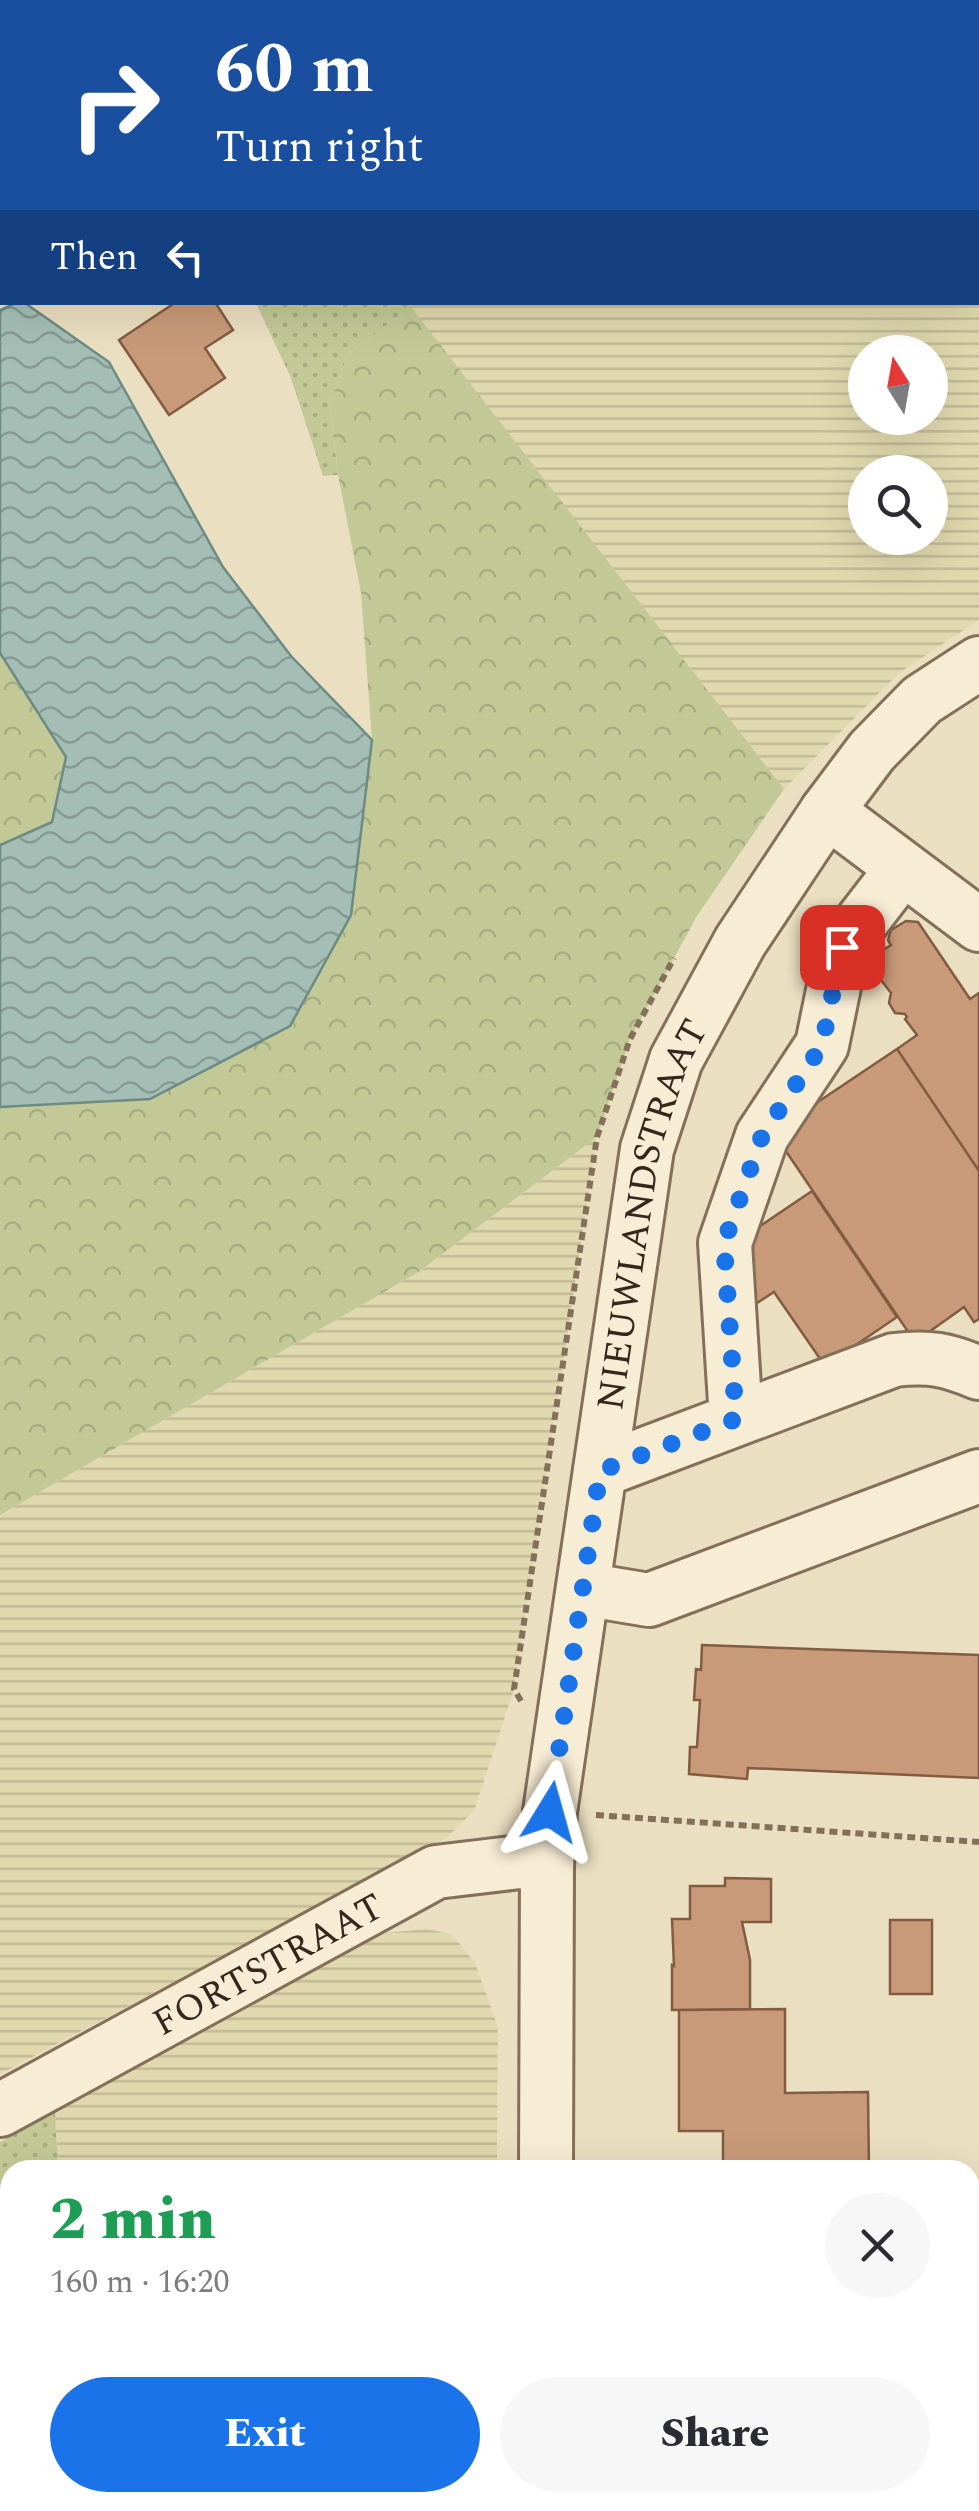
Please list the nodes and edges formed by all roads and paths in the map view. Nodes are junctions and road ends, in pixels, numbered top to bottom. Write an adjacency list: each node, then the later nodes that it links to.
1 (979, 662): 2 (street, NIEUWLANDSTRAAT)
2 (826, 811): 3 (street); 7 (street, NIEUWLANDSTRAAT)
3 (902, 869): 4 (street); 6 (street)
4 (979, 925)
5 (979, 1373): 6 (street)
6 (736, 1419): 7 (street)
7 (600, 1471): 9 (street, NIEUWLANDSTRAAT)
8 (979, 1476): 9 (street)
9 (582, 1588): 10 (street, NIEUWLANDSTRAAT)
10 (550, 1812): 11 (path); 12 (street, NIEUWLANDSTRAAT)
11 (979, 1842)
12 (547, 1867): 13 (street, FORTSTRAAT); 14 (street, NIEUWLANDSTRAAT)
13 (0, 2110)
14 (546, 2160)

